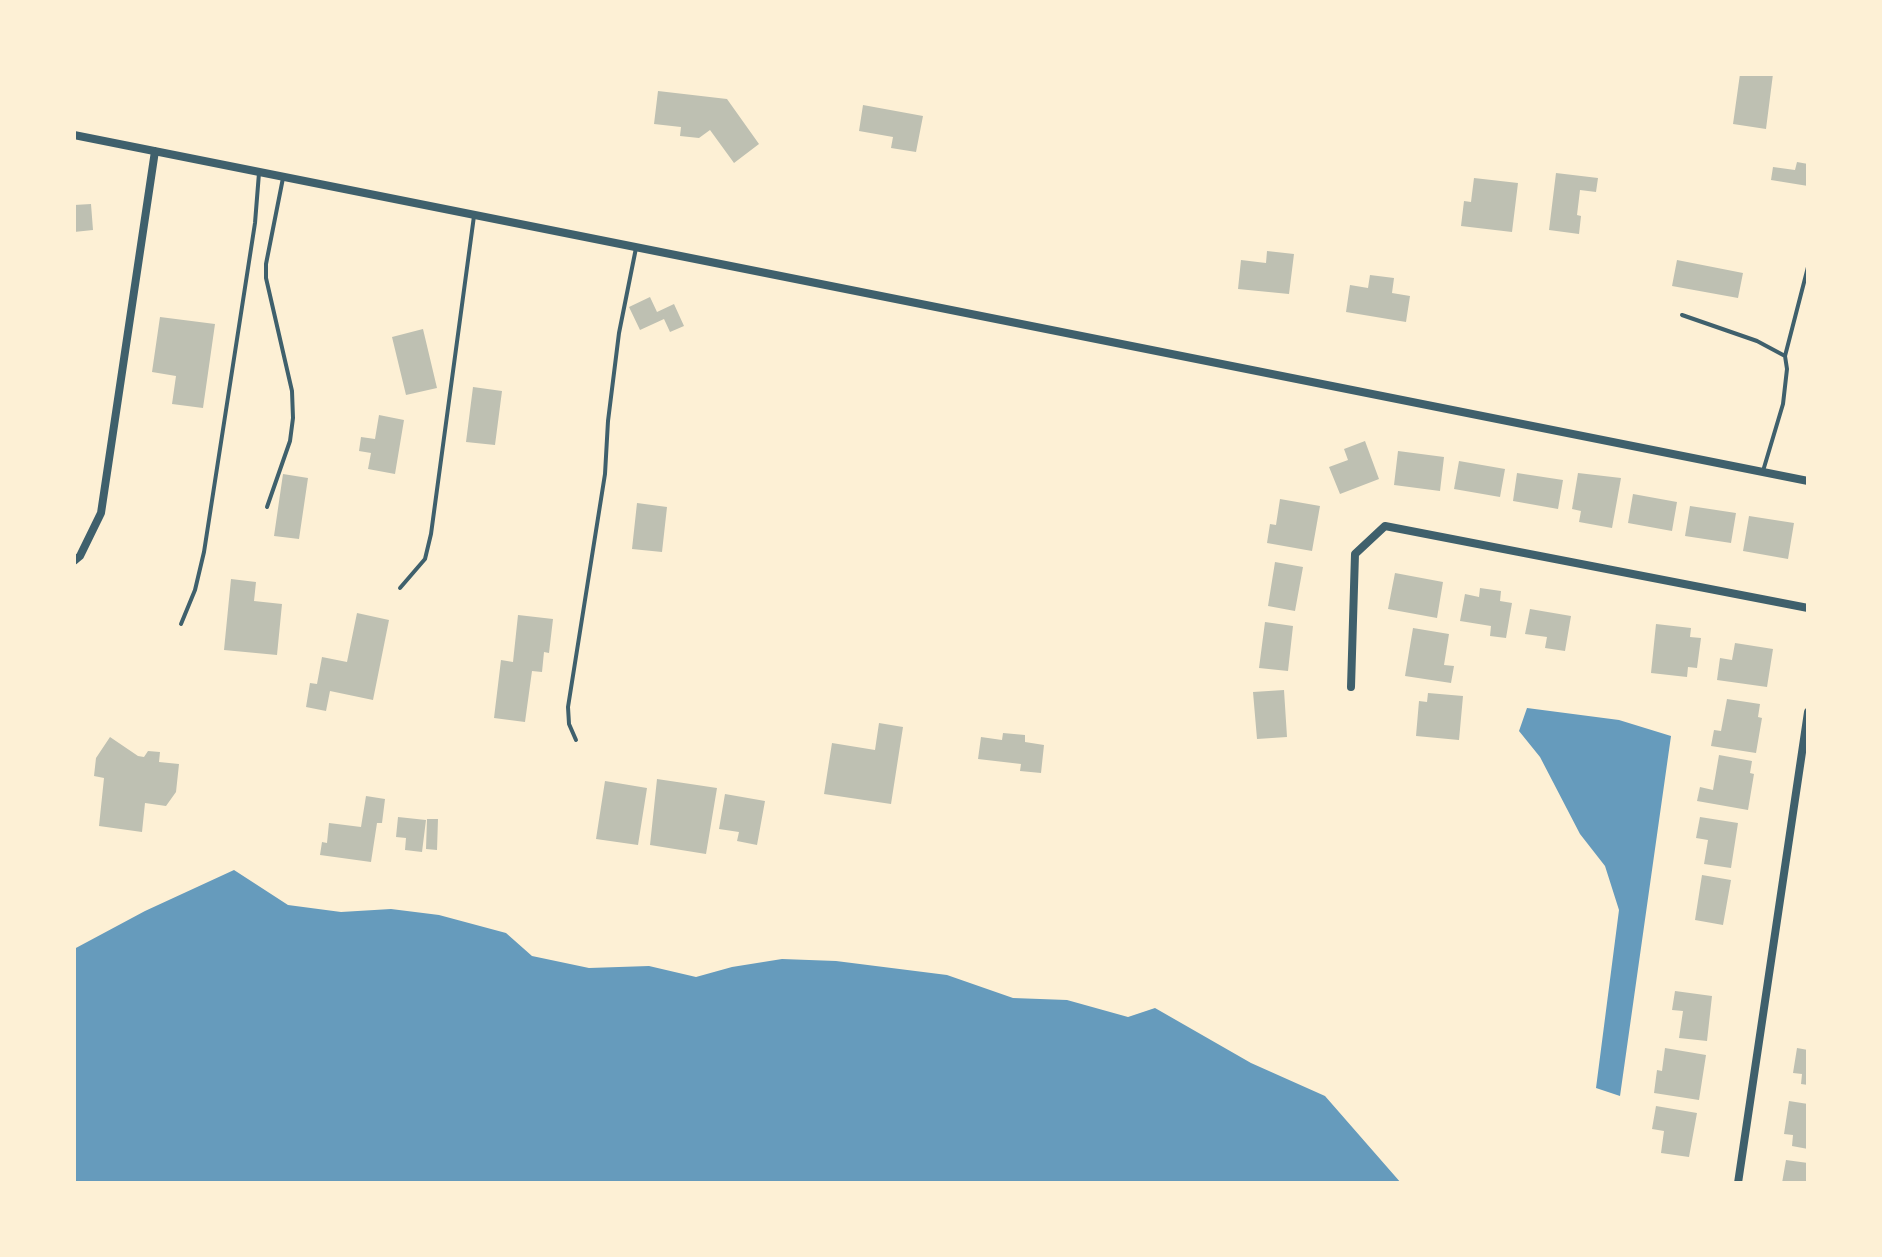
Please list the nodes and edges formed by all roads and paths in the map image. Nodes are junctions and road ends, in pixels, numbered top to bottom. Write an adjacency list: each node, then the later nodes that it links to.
1 (74, 135): 2 (street)
2 (155, 151): 3 (street); 13 (street)
3 (259, 173): 4 (street); 16 (lane)
4 (283, 178): 5 (street); 12 (lane)
5 (474, 216): 6 (street); 14 (lane)
6 (636, 248): 10 (street); 19 (lane)
7 (1808, 267): 9 (lane)
8 (1682, 315): 9 (lane)
9 (1785, 356): 10 (lane)
10 (1763, 472): 11 (street)
11 (1808, 481)
12 (267, 507)
13 (74, 561)
14 (400, 588)
15 (1808, 608): 17 (street)
16 (181, 624)
17 (1351, 687)
18 (1808, 712): 20 (street)
19 (576, 740)
20 (1738, 1183)

